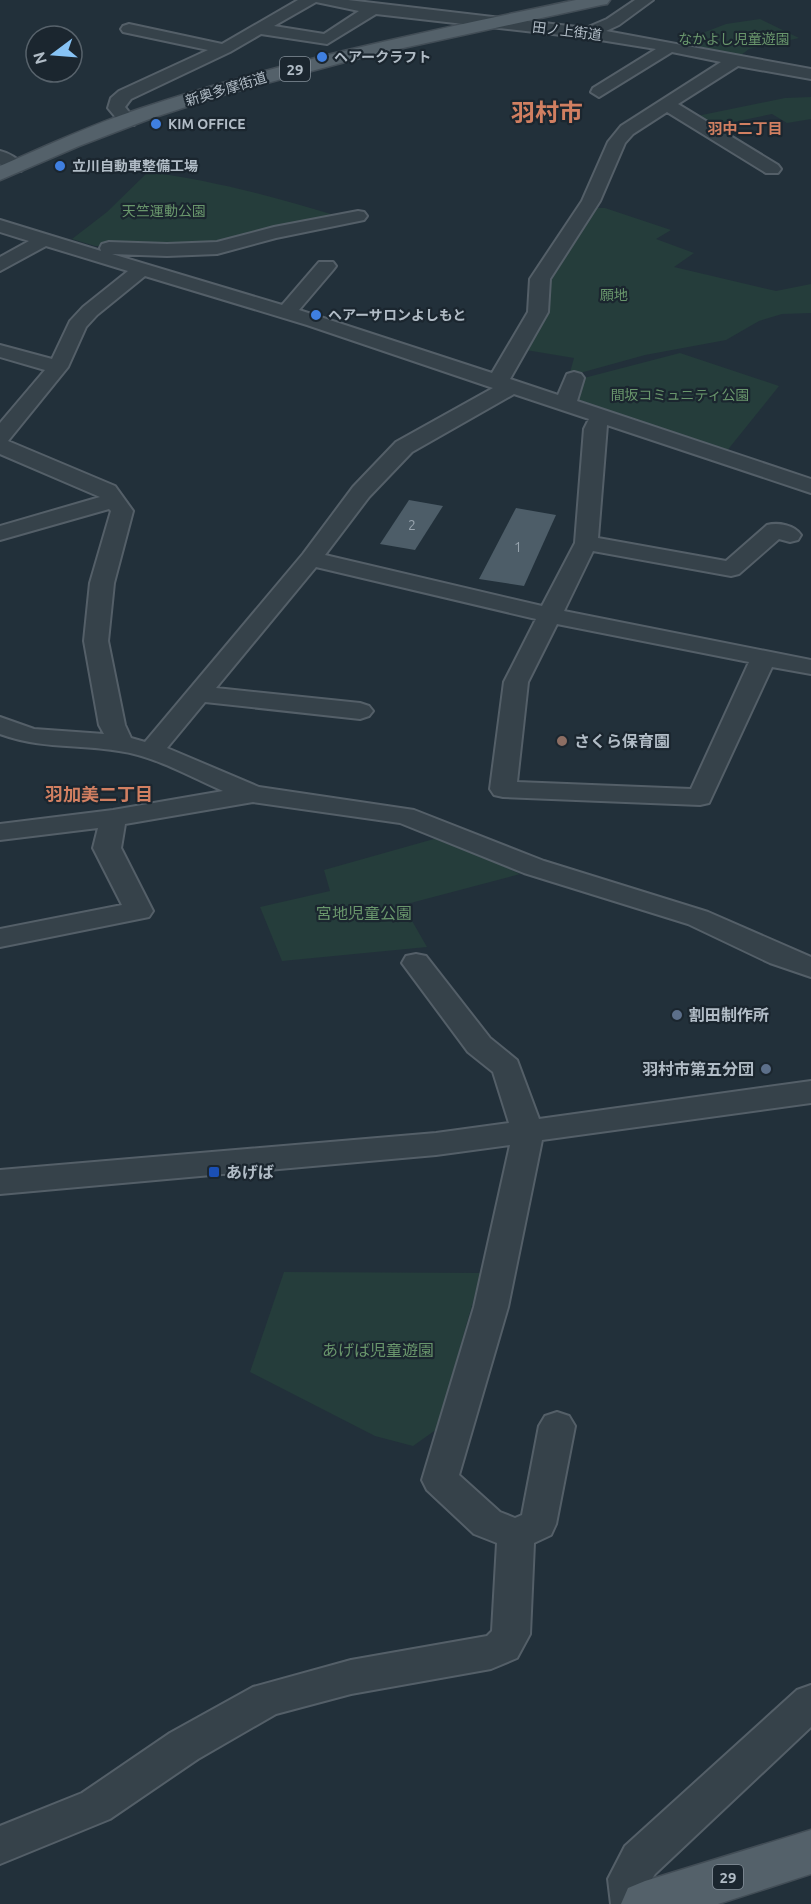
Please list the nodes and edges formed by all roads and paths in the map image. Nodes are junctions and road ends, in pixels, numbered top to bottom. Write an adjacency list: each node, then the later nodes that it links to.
1 (309, 0): 7 (street)
2 (322, 0): 5 (street, 田ノ上街道)
3 (601, 0): 6 (main road, 新奥多摩街道 / 29)
4 (645, 0): 8 (street)
5 (371, 10): 6 (street, 田ノ上街道); 7 (street)
6 (494, 23): 8 (street, 田ノ上街道); 16 (main road, 新奥多摩街道 / 29)
7 (260, 29): 11 (street)
8 (588, 33): 10 (street, 田ノ上街道)
9 (120, 43): 11 (street)
10 (670, 47): 12 (street, 田ノ上街道); 14 (street)
11 (224, 49): 16 (street)
12 (734, 62): 13 (street, 田ノ上街道); 15 (street)
13 (811, 74)
14 (599, 92)
15 (668, 105): 18 (street); 30 (street)
16 (128, 121): 17 (main road, 新奥多摩街道 / 29)
17 (5, 166)
18 (772, 169)
19 (358, 216): 22 (street)
20 (0, 226): 21 (street)
21 (45, 239): 22 (street); 23 (street)
22 (90, 253): 25 (street)
23 (0, 265)
24 (326, 266): 26 (street)
25 (142, 269): 26 (street); 28 (street)
26 (287, 312): 30 (street)
27 (0, 351): 28 (street)
28 (58, 367): 33 (street)
29 (574, 378): 31 (street)
30 (504, 385): 31 (street); 40 (street)
31 (565, 406): 32 (street)
32 (600, 417): 35 (street); 39 (street)
33 (0, 437)
34 (0, 446): 36 (street)
35 (811, 486)
36 (114, 500): 37 (street); 47 (street)
37 (0, 533)
38 (790, 535): 39 (street)
39 (586, 543): 41 (street)
40 (311, 559): 41 (street); 44 (street)
41 (549, 615): 42 (street); 42 (street)
42 (764, 657): 43 (street)
43 (811, 668)
44 (198, 694): 45 (street); 48 (street)
45 (360, 711)
46 (0, 725): 47 (street)
47 (121, 743): 48 (street)
48 (151, 751): 49 (street)
49 (253, 794): 50 (street); 54 (street)
50 (113, 818): 51 (street); 52 (street)
51 (0, 832)
52 (0, 938)
53 (416, 963): 56 (street)
54 (811, 968)
55 (811, 1092): 56 (street)
56 (528, 1132): 57 (street); 59 (street)
57 (0, 1182)
58 (557, 1426): 59 (street)
59 (516, 1534): 61 (street)
60 (811, 1702): 63 (street)
61 (0, 1845)
62 (811, 1852): 64 (main road, 29)
63 (632, 1904)
64 (645, 1904)

